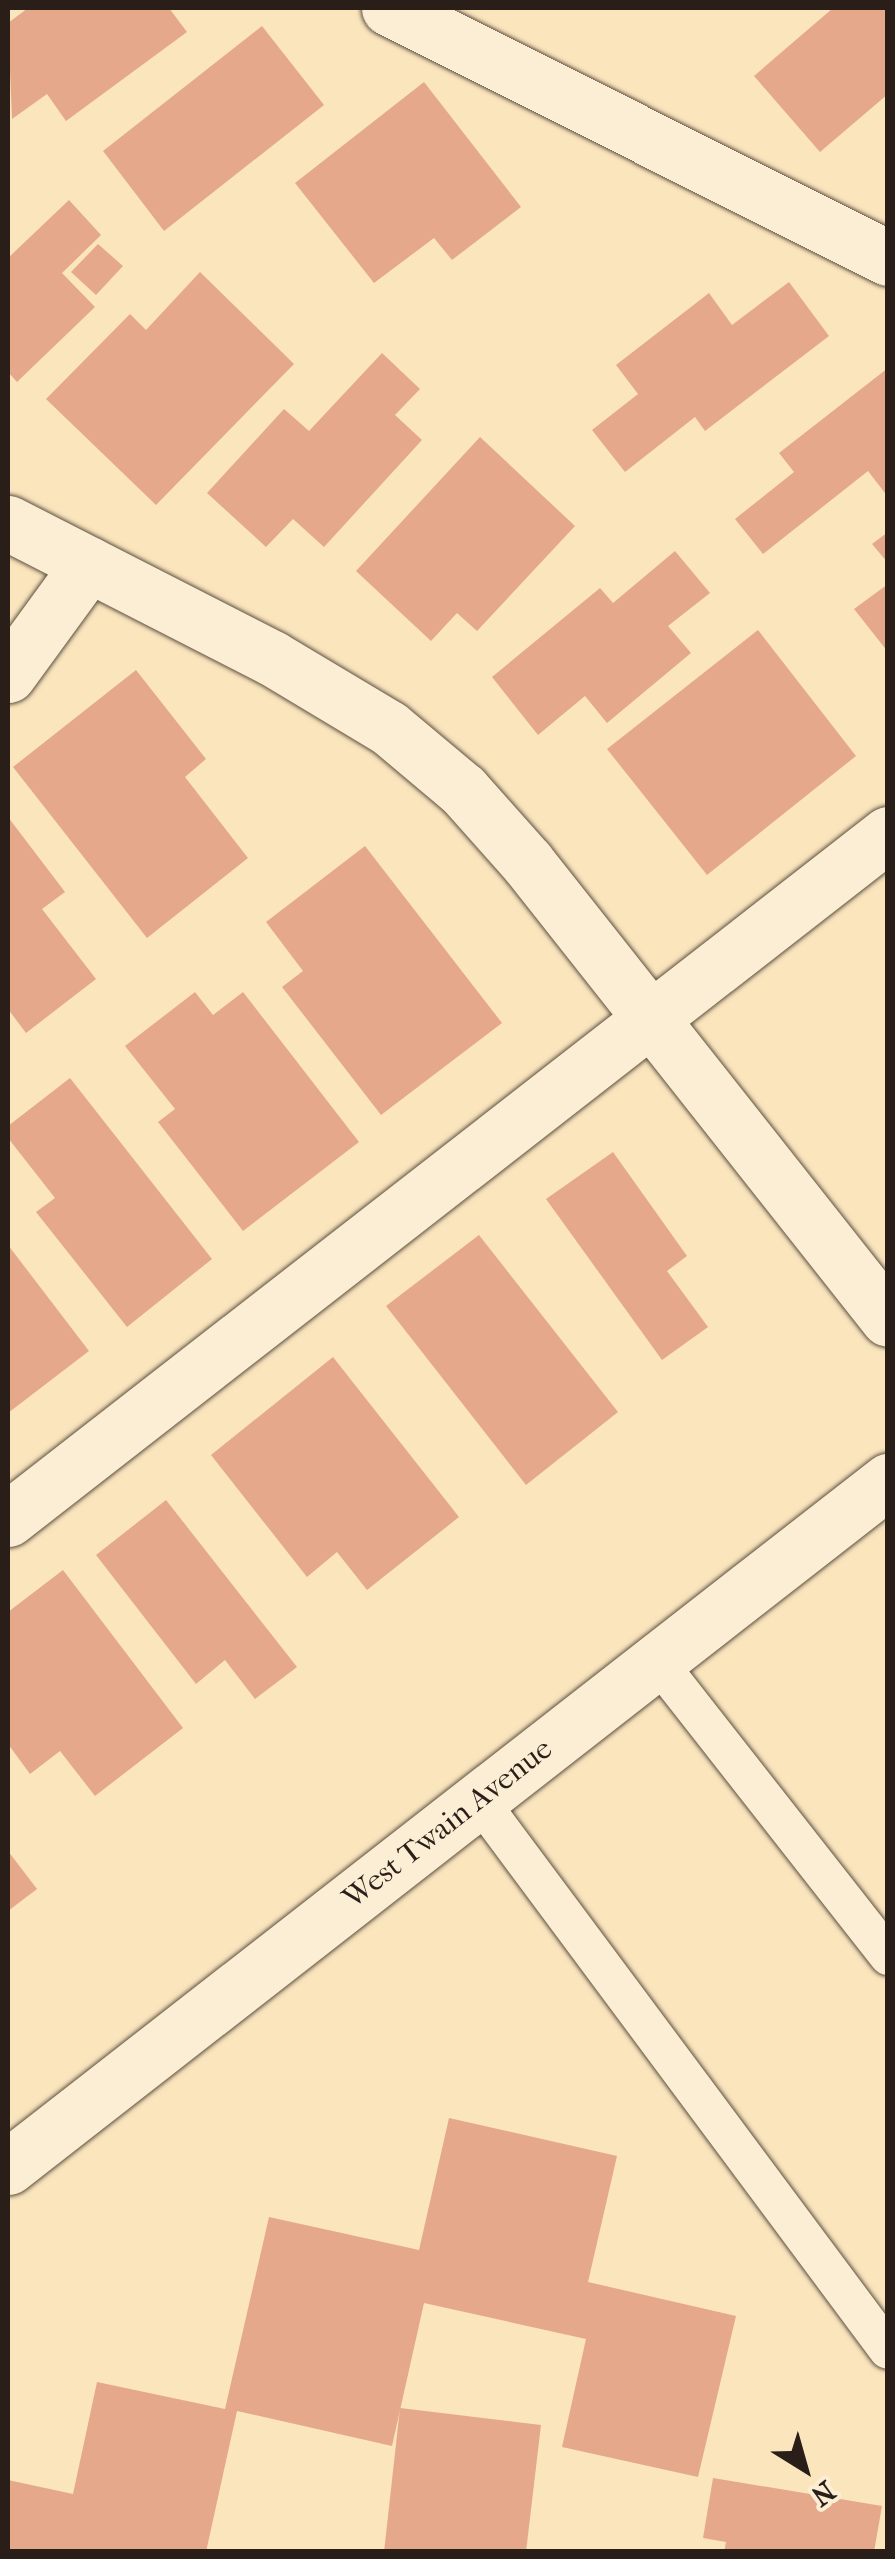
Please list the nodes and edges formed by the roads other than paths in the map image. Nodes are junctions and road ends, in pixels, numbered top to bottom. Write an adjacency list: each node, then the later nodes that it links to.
1 (389, 8): 2 (street)
2 (888, 258)
3 (8, 523): 4 (street)
4 (89, 564): 5 (street); 7 (street)
5 (8, 675)
6 (888, 834): 7 (street)
7 (651, 1019): 8 (street); 10 (street)
8 (888, 1319)
9 (888, 1481): 11 (street, West Twain Avenue)
10 (8, 1519)
11 (657, 1661): 12 (street, West Twain Avenue); 13 (lane)
12 (479, 1800): 14 (street, West Twain Avenue); 15 (lane)
13 (888, 1956)
14 (8, 2167)
15 (888, 2350)

